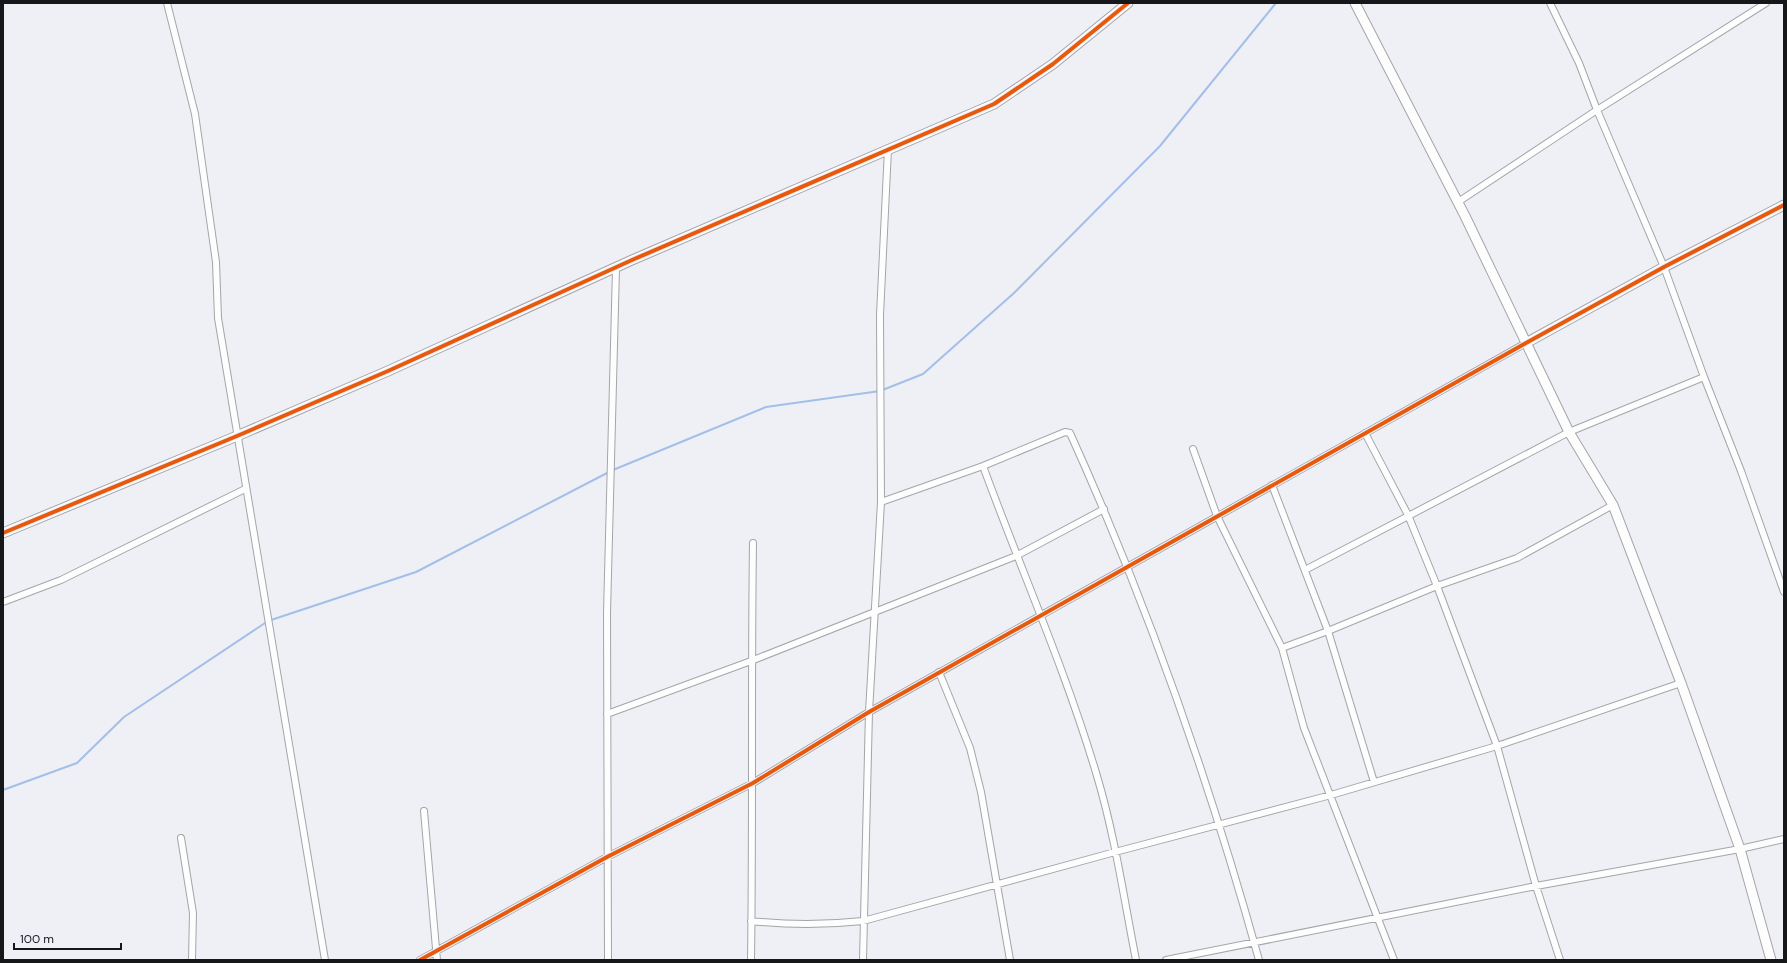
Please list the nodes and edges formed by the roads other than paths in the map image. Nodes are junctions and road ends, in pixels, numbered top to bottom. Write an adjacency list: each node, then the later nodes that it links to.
1 (167, 3): 16 (street)
2 (1128, 3): 7 (street)
3 (1355, 3): 8 (street)
4 (1550, 3): 6 (street)
5 (1766, 3): 6 (street)
6 (1597, 110): 8 (street); 10 (street)
7 (888, 149): 11 (street); 21 (street)
8 (1458, 202): 12 (street)
9 (1784, 205): 10 (street)
10 (1664, 267): 12 (street); 13 (street)
11 (616, 268): 16 (street); 42 (street)
12 (1526, 343): 14 (street); 15 (street)
13 (1704, 377): 14 (street); 32 (street)
14 (1569, 432): 22 (street); 24 (street)
15 (1365, 433): 19 (street); 24 (street)
16 (237, 436): 20 (street); 26 (street)
17 (1193, 449): 25 (street)
18 (983, 466): 21 (street); 23 (street); 28 (street)
19 (1272, 485): 25 (street); 30 (street)
20 (245, 489): 33 (street); 62 (street)
21 (881, 502): 34 (street)
22 (1613, 505): 31 (street); 40 (street)
23 (1104, 509): 28 (street); 29 (street)
24 (1408, 515): 30 (street); 31 (street)
25 (1218, 516): 29 (street); 37 (street)
26 (3, 533)
27 (753, 543): 38 (street)
28 (1016, 556): 34 (street); 35 (street)
29 (1128, 566): 35 (street); 48 (street)
30 (1305, 570): 36 (street)
31 (1437, 586): 36 (street); 43 (street)
32 (1784, 592)
33 (3, 602)
34 (876, 612): 38 (street); 41 (street)
35 (1040, 616): 39 (street); 52 (street)
36 (1328, 632): 37 (street); 44 (street)
37 (1282, 648): 46 (street)
38 (751, 661): 42 (street); 45 (street)
39 (939, 672): 41 (street); 54 (street)
40 (1681, 683): 43 (street); 51 (street)
41 (869, 712): 45 (street); 58 (street)
42 (607, 714): 53 (street)
43 (1497, 746): 44 (street); 55 (street)
44 (1374, 782): 46 (street)
45 (753, 783): 53 (street); 57 (street)
46 (1331, 795): 48 (street); 56 (street)
47 (424, 811): 60 (street)
48 (1218, 826): 52 (street); 59 (street)
49 (181, 838): 61 (street)
50 (1784, 839): 51 (street)
51 (1740, 849): 55 (street); 74 (street)
52 (1115, 852): 54 (street); 69 (street)
53 (607, 857): 60 (street); 65 (street)
54 (997, 885): 58 (street); 68 (street)
55 (1536, 886): 56 (street); 73 (street)
56 (1378, 917): 59 (street); 72 (street)
57 (751, 921): 58 (street); 66 (street)
58 (863, 921): 67 (street)
59 (1254, 943): 70 (street); 71 (street)
60 (437, 951): 63 (street); 64 (street)
61 (192, 960)
62 (325, 960)
63 (420, 960)
64 (437, 960)
65 (608, 960)
66 (751, 960)
67 (863, 960)
68 (1010, 960)
69 (1136, 960)
70 (1166, 960)
71 (1259, 960)
72 (1394, 960)
73 (1560, 960)
74 (1771, 960)

